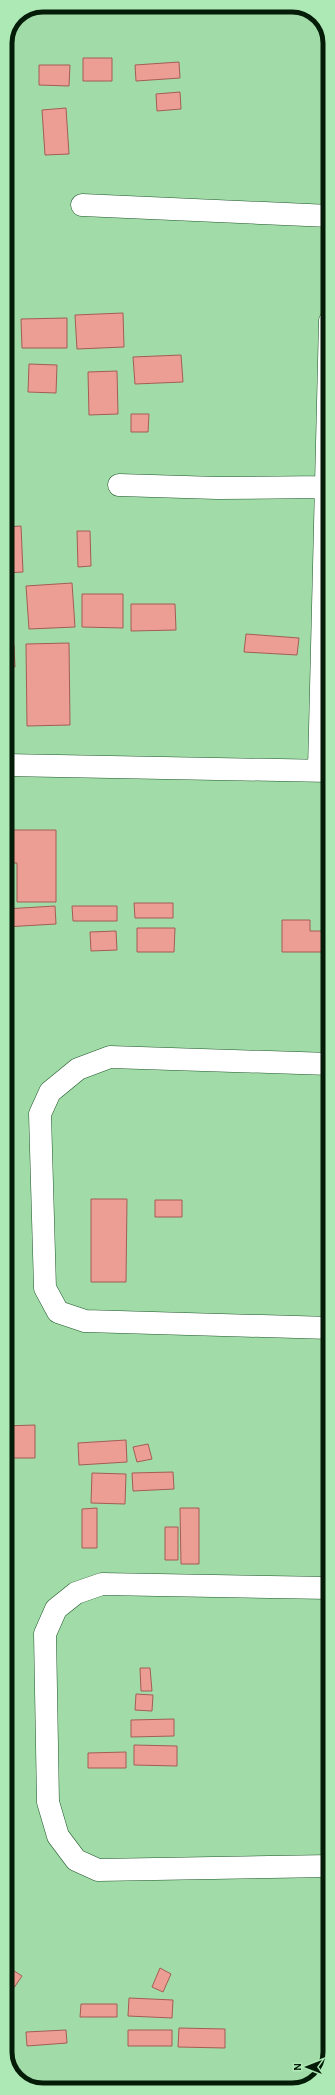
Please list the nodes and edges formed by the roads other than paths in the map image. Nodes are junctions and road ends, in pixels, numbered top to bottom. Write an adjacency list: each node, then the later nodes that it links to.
1 (82, 205): 2 (street)
2 (323, 216)
3 (119, 485): 4 (street)
4 (323, 487)
5 (12, 765): 6 (street)
6 (323, 770)
7 (323, 1064): 8 (street)
8 (323, 1328)
9 (323, 1588): 10 (street)
10 (323, 1866)

